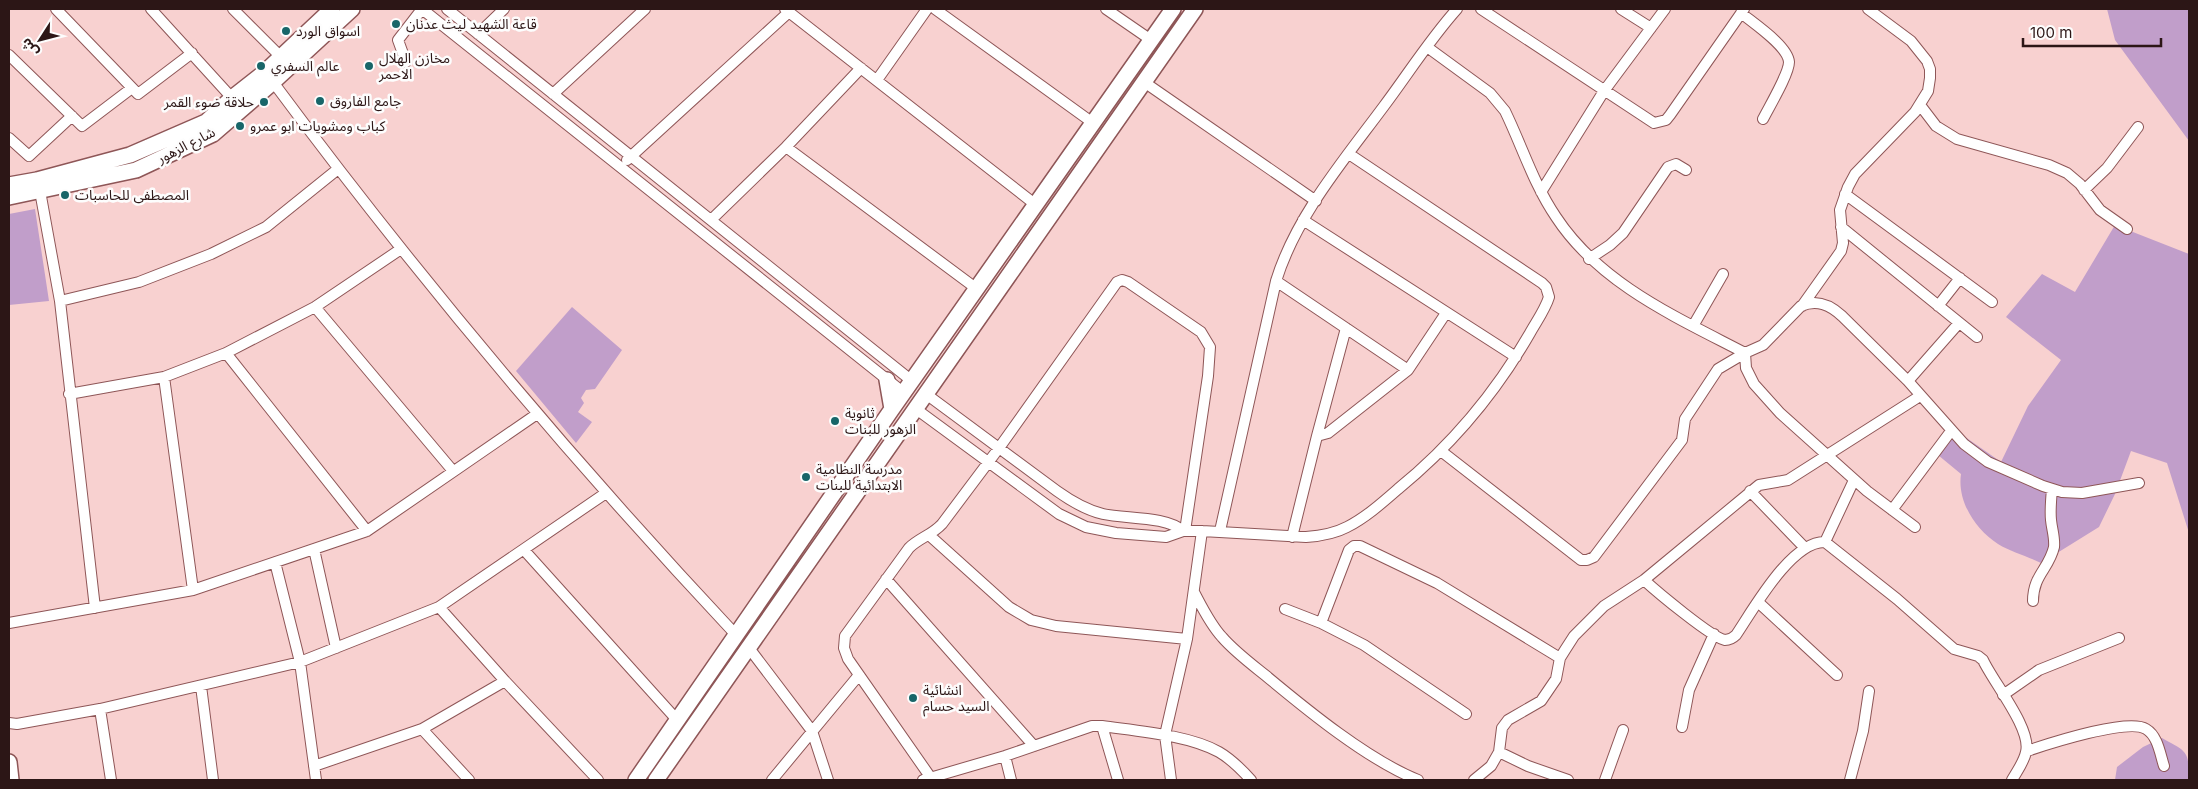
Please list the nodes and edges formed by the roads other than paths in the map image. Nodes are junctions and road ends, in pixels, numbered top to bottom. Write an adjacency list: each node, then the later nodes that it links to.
1 (56, 9): 34 (street)
2 (151, 9): 26 (street)
3 (233, 9): 28 (street)
4 (352, 9): 32 (street, شارع الزهور)
5 (422, 9): 29 (street); 48 (street)
6 (447, 9): 23 (street)
7 (504, 9): 23 (street)
8 (645, 9): 36 (street)
9 (927, 9): 31 (street)
10 (935, 9): 41 (street)
11 (1106, 9): 24 (street)
12 (1172, 9): 24 (street)
13 (1457, 9): 25 (street)
14 (1481, 9): 35 (street)
15 (1621, 9): 22 (street)
16 (1665, 9): 22 (street)
17 (1868, 9): 38 (street)
18 (327, 10): 28 (street, شارع الزهور)
19 (787, 10): 30 (street); 47 (street)
20 (1742, 11): 35 (street); 40 (street)
21 (1188, 12): 33 (street)
22 (1651, 28): 35 (street)
23 (478, 34): 36 (street)
24 (1151, 40): 41 (street)
25 (1427, 47): 45 (street); 55 (street)
26 (192, 53): 34 (street); 37 (street)
27 (9, 55): 39 (street)
28 (281, 57): 37 (street, شارع الزهور)
29 (406, 62)
30 (861, 68): 31 (street); 44 (street)
31 (877, 80): 59 (street)
32 (273, 82): 49 (street); 50 (street, شارع الزهور)
33 (1144, 82): 58 (street); 89 (street)
34 (132, 88): 39 (street)
35 (1604, 90): 55 (street)
36 (554, 94): 47 (street)
37 (232, 98): 46 (street, شارع الزهور)
38 (1920, 105): 53 (street); 56 (street)
39 (72, 116): 43 (street)
40 (1763, 119)
41 (1093, 124): 59 (street)
42 (2138, 127): 53 (street)
43 (9, 138)
44 (786, 147): 60 (street); 69 (street)
45 (1349, 154): 58 (street); 82 (street)
46 (130, 155): 50 (street); 52 (street, شارع الزهور)
47 (632, 156): 48 (street); 60 (street)
48 (621, 166): 85 (street)
49 (338, 169): 64 (street); 70 (street)
50 (136, 170): 54 (street, شارع الزهور)
51 (1686, 170): 65 (street)
52 (9, 185)
53 (2084, 190): 63 (street)
54 (40, 191): 57 (street, شارع الزهور); 70 (street)
55 (1542, 192): 65 (street)
56 (1845, 194): 62 (street); 67 (street)
57 (9, 197)
58 (1316, 200): 61 (street)
59 (1036, 205): 69 (street)
60 (711, 220): 87 (street)
61 (1304, 220): 68 (street); 75 (street)
62 (1841, 227): 72 (street); 73 (street)
63 (2127, 229)
64 (401, 249): 74 (street); 93 (street)
65 (1590, 258): 77 (street)
66 (1723, 274): 77 (street)
67 (1960, 278): 71 (street); 73 (street)
68 (1276, 280): 78 (street); 113 (street)
69 (977, 289): 87 (street)
70 (60, 301): 88 (street)
71 (1992, 302)
72 (1801, 306): 81 (street); 86 (street)
73 (1938, 306): 76 (street)
74 (315, 307): 80 (street); 100 (street)
75 (1446, 312): 82 (street); 83 (street)
76 (1959, 323): 79 (street); 86 (street)
77 (1693, 326): 81 (street)
78 (1346, 328): 83 (street); 95 (street)
79 (1977, 337)
80 (226, 353): 84 (street); 111 (street)
81 (1745, 353): 97 (street); 98 (street)
82 (1516, 357): 97 (street)
83 (1408, 370): 95 (street)
84 (164, 378): 88 (street); 123 (street)
85 (887, 380): 87 (street); 91 (street)
86 (1908, 381): 90 (street)
87 (908, 387): 91 (street)
88 (69, 394): 128 (street)
89 (926, 394): 92 (street); 96 (street)
90 (1920, 396): 94 (street); 98 (street)
91 (892, 409): 107 (street)
92 (916, 409): 99 (street); 108 (street)
93 (537, 414): 100 (street); 105 (street)
94 (1951, 431): 103 (street); 106 (street)
95 (1317, 436): 115 (street)
96 (999, 448): 99 (street); 112 (street); 112 (street)
97 (1441, 451): 115 (street)
98 (1826, 456): 101 (street); 104 (street)
99 (988, 462): 112 (street); 114 (street)
100 (453, 471): 111 (street)
101 (1854, 480): 106 (street); 116 (street)
102 (2140, 483): 103 (street)
103 (2052, 489): 125 (street)
104 (1750, 491): 117 (street); 122 (street)
105 (606, 493): 119 (street); 133 (street)
106 (1892, 510): 109 (street)
107 (823, 512): 108 (street); 133 (street)
108 (836, 521): 137 (street)
109 (1915, 527)
110 (1202, 530): 112 (street); 113 (street); 124 (street)
111 (367, 531): 118 (street)
112 (1184, 531)
113 (1220, 531): 115 (street)
114 (929, 535): 121 (street); 134 (street)
115 (1292, 537)
116 (1825, 542): 117 (street); 145 (street)
117 (1805, 548): 126 (street)
118 (314, 549): 120 (street); 136 (street)
119 (524, 550): 127 (street); 148 (street)
120 (275, 562): 123 (street); 139 (street)
121 (886, 579): 141 (street); 156 (street)
122 (1644, 580): 132 (street); 138 (street)
123 (193, 590): 128 (street)
124 (1194, 592): 134 (street); 178 (street)
125 (2033, 601)
126 (1758, 602): 132 (street); 140 (street)
127 (439, 607): 136 (street); 142 (street)
128 (95, 608): 130 (street)
129 (1286, 609): 131 (street)
130 (9, 623)
131 (1320, 623): 138 (street); 147 (street)
132 (1714, 634): 151 (street)
133 (737, 636): 148 (street)
134 (1186, 638): 155 (street)
135 (2118, 638): 145 (street)
136 (336, 648): 139 (street)
137 (749, 648): 154 (street); 171 (street)
138 (1560, 658): 158 (street)
139 (300, 662): 143 (street); 161 (street)
140 (1837, 674)
141 (859, 675): 154 (street); 164 (street)
142 (505, 681): 152 (street); 169 (street)
143 (201, 686): 146 (street); 167 (street)
144 (1869, 691): 182 (street)
145 (2003, 695): 157 (street)
146 (100, 709): 149 (street); 166 (street)
147 (1466, 714)
148 (678, 721): 170 (street)
149 (9, 723)
150 (1102, 726): 155 (street); 156 (street); 175 (street)
151 (1682, 727)
152 (422, 729): 161 (street); 163 (street)
153 (1623, 730): 181 (street)
154 (812, 731): 172 (street); 173 (street)
155 (1165, 735): 176 (street); 177 (street)
156 (1034, 746): 159 (street)
157 (2027, 751): 162 (street); 183 (street)
158 (1499, 752): 179 (street); 180 (street)
159 (1005, 756): 164 (street); 174 (street)
160 (9, 762): 165 (street)
161 (314, 766): 168 (street)
162 (2164, 766)
163 (463, 778)
164 (927, 779)
165 (11, 780)
166 (111, 780)
167 (213, 780)
168 (316, 780)
169 (598, 780)
170 (636, 780)
171 (656, 780)
172 (772, 780)
173 (828, 780)
174 (1011, 780)
175 (1118, 780)
176 (1171, 780)
177 (1251, 780)
178 (1418, 780)
179 (1474, 780)
180 (1568, 780)
181 (1605, 780)
182 (1850, 780)
183 (2012, 780)

